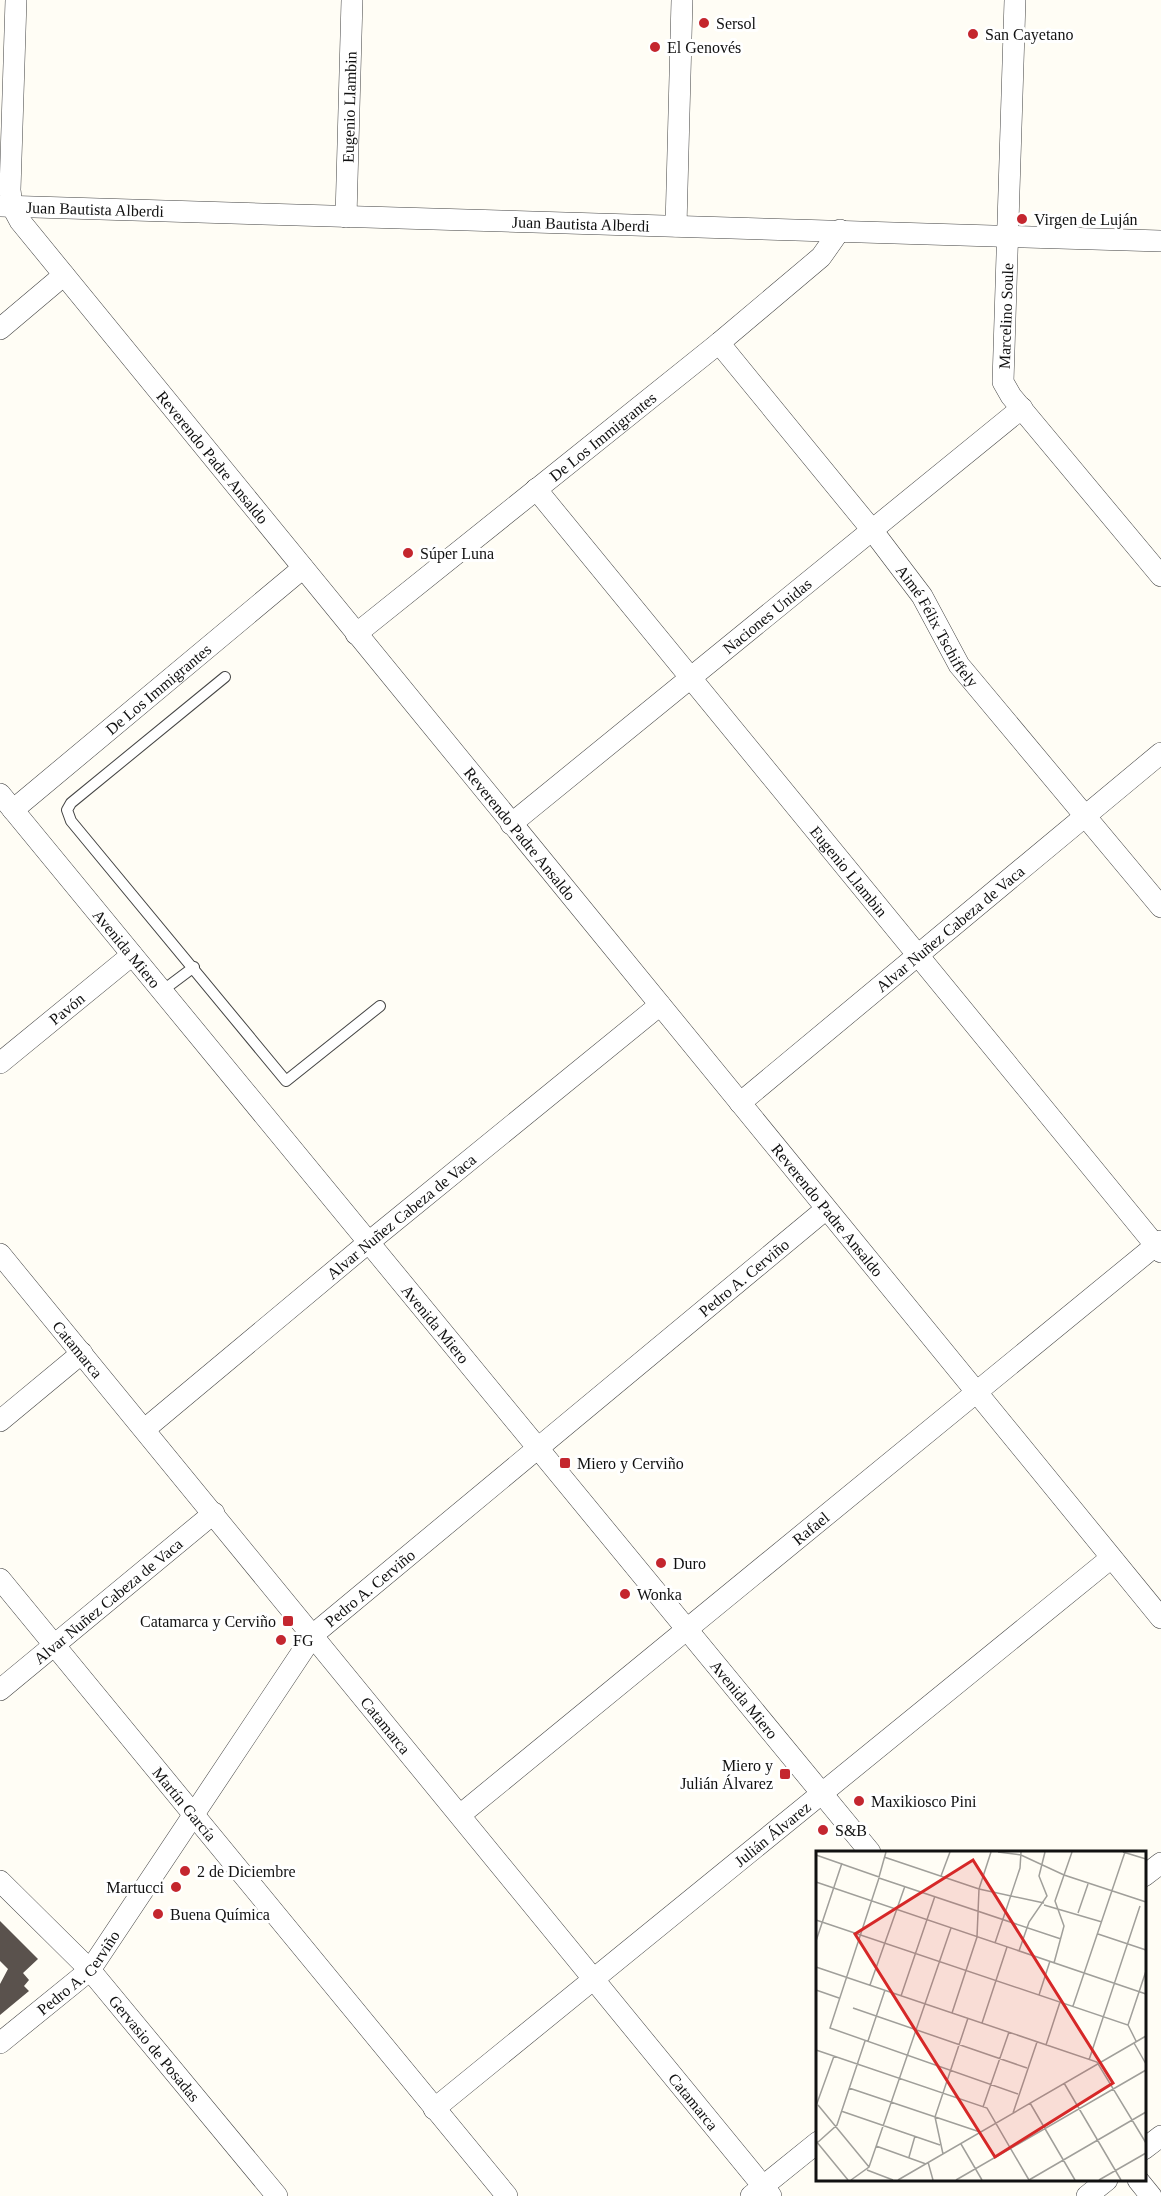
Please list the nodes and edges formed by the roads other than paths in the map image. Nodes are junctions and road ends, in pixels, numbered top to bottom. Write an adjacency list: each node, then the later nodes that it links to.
1 (16, 0): 5 (street, Reverendo Padre Ansaldo)
2 (352, 0): 6 (street, Eugenio Llambin)
3 (682, 0): 7 (street)
4 (1014, 0): 9 (street, Marcelino Soule)
5 (6, 206): 6 (street, Juan Bautista Alberdi); 11 (street, Reverendo Padre Ansaldo)
6 (346, 217): 7 (street, Juan Bautista Alberdi)
7 (676, 226): 8 (street, Juan Bautista Alberdi)
8 (840, 230): 9 (street, Juan Bautista Alberdi); 13 (street, De Los Immigrantes)
9 (1009, 236): 10 (street, Juan Bautista Alberdi); 14 (street, Marcelino Soule)
10 (1159, 244)
11 (64, 275): 12 (street); 17 (street, Reverendo Padre Ansaldo)
12 (0, 329)
13 (719, 343): 15 (street, De Los Immigrantes); 16 (street, Aimé Félix Tschiffely)
14 (1022, 408): 16 (street, Naciones Unidas); 18 (street, Marcelino Soule)
15 (537, 489): 19 (street, De Los Immigrantes); 20 (street, Eugenio Llambin)
16 (872, 530): 20 (street, Naciones Unidas); 24 (street, Aimé Félix Tschiffely)
17 (303, 568): 19 (street, Reverendo Padre Ansaldo); 23 (street, De Los Immigrantes)
18 (1161, 576)
19 (356, 633): 25 (street, Reverendo Padre Ansaldo)
20 (690, 676): 25 (street, Naciones Unidas); 27 (street, Eugenio Llambin)
21 (225, 677): 29 (lane)
22 (1161, 753): 24 (street, Alvar Nuñez Cabeza de Vaca)
23 (6, 802): 28 (street, Avenida Miero)
24 (1085, 815): 26 (street, Aimé Félix Tschiffely); 27 (street, Alvar Nuñez Cabeza de Vaca)
25 (511, 824): 31 (street, Reverendo Padre Ansaldo)
26 (1161, 908)
27 (918, 954): 34 (street, Alvar Nuñez Cabeza de Vaca); 37 (street, Eugenio Llambin)
28 (132, 956): 30 (street, Avenida Miero); 33 (street, Pavón)
29 (194, 967): 30 (lane); 32 (lane)
30 (162, 991): 36 (street, Avenida Miero)
31 (660, 1005): 34 (street, Reverendo Padre Ansaldo); 36 (street, Alvar Nuñez Cabeza de Vaca)
32 (380, 1006)
33 (0, 1063)
34 (740, 1103): 35 (street, Reverendo Padre Ansaldo)
35 (826, 1209): 40 (street, Reverendo Padre Ansaldo); 43 (street, Pedro A. Cerviño)
36 (369, 1242): 42 (street, Alvar Nuñez Cabeza de Vaca); 43 (street, Avenida Miero)
37 (1159, 1246): 40 (street, Rafael)
38 (0, 1254): 39 (street, Catamarca)
39 (82, 1353): 41 (street); 42 (street, Catamarca)
40 (977, 1391): 45 (street, Reverendo Padre Ansaldo); 48 (street, Rafael)
41 (0, 1421)
42 (145, 1429): 44 (street, Catamarca)
43 (536, 1449): 48 (street, Avenida Miero); 49 (street, Pedro A. Cerviño)
44 (214, 1513): 49 (street, Catamarca); 50 (street, Alvar Nuñez Cabeza de Vaca)
45 (1112, 1558): 47 (street, Reverendo Padre Ansaldo); 52 (street, Julián Álvarez)
46 (0, 1579): 50 (street, Martín García)
47 (1161, 1618)
48 (687, 1629): 52 (street, Avenida Miero); 54 (street, Rafael)
49 (314, 1635): 53 (street, Pedro A. Cerviño); 54 (street, Catamarca)
50 (55, 1645): 51 (street, Alvar Nuñez Cabeza de Vaca); 53 (street, Martín García)
51 (0, 1690)
52 (822, 1793): 55 (street, Avenida Miero); 60 (street, Julián Álvarez)
53 (193, 1815): 59 (street, Pedro A. Cerviño); 62 (street, Martín García)
54 (460, 1815): 60 (street, Catamarca)
55 (869, 1851)
56 (1161, 1863): 57 (street)
57 (1146, 1874)
58 (0, 1881): 59 (street, Gervasio de Posadas)
59 (90, 1970): 61 (street, Pedro A. Cerviño); 69 (street, Gervasio de Posadas)
60 (594, 1979): 62 (street, Julián Álvarez); 68 (street, Catamarca)
61 (0, 2043)
62 (434, 2109): 70 (street, Martín García)
63 (1161, 2136): 65 (street)
64 (816, 2144): 68 (street)
65 (1146, 2147)
66 (1106, 2181): 71 (street)
67 (1139, 2181): 72 (street)
68 (762, 2193)
69 (278, 2196)
70 (507, 2196)
71 (1087, 2196)
72 (1151, 2196)

